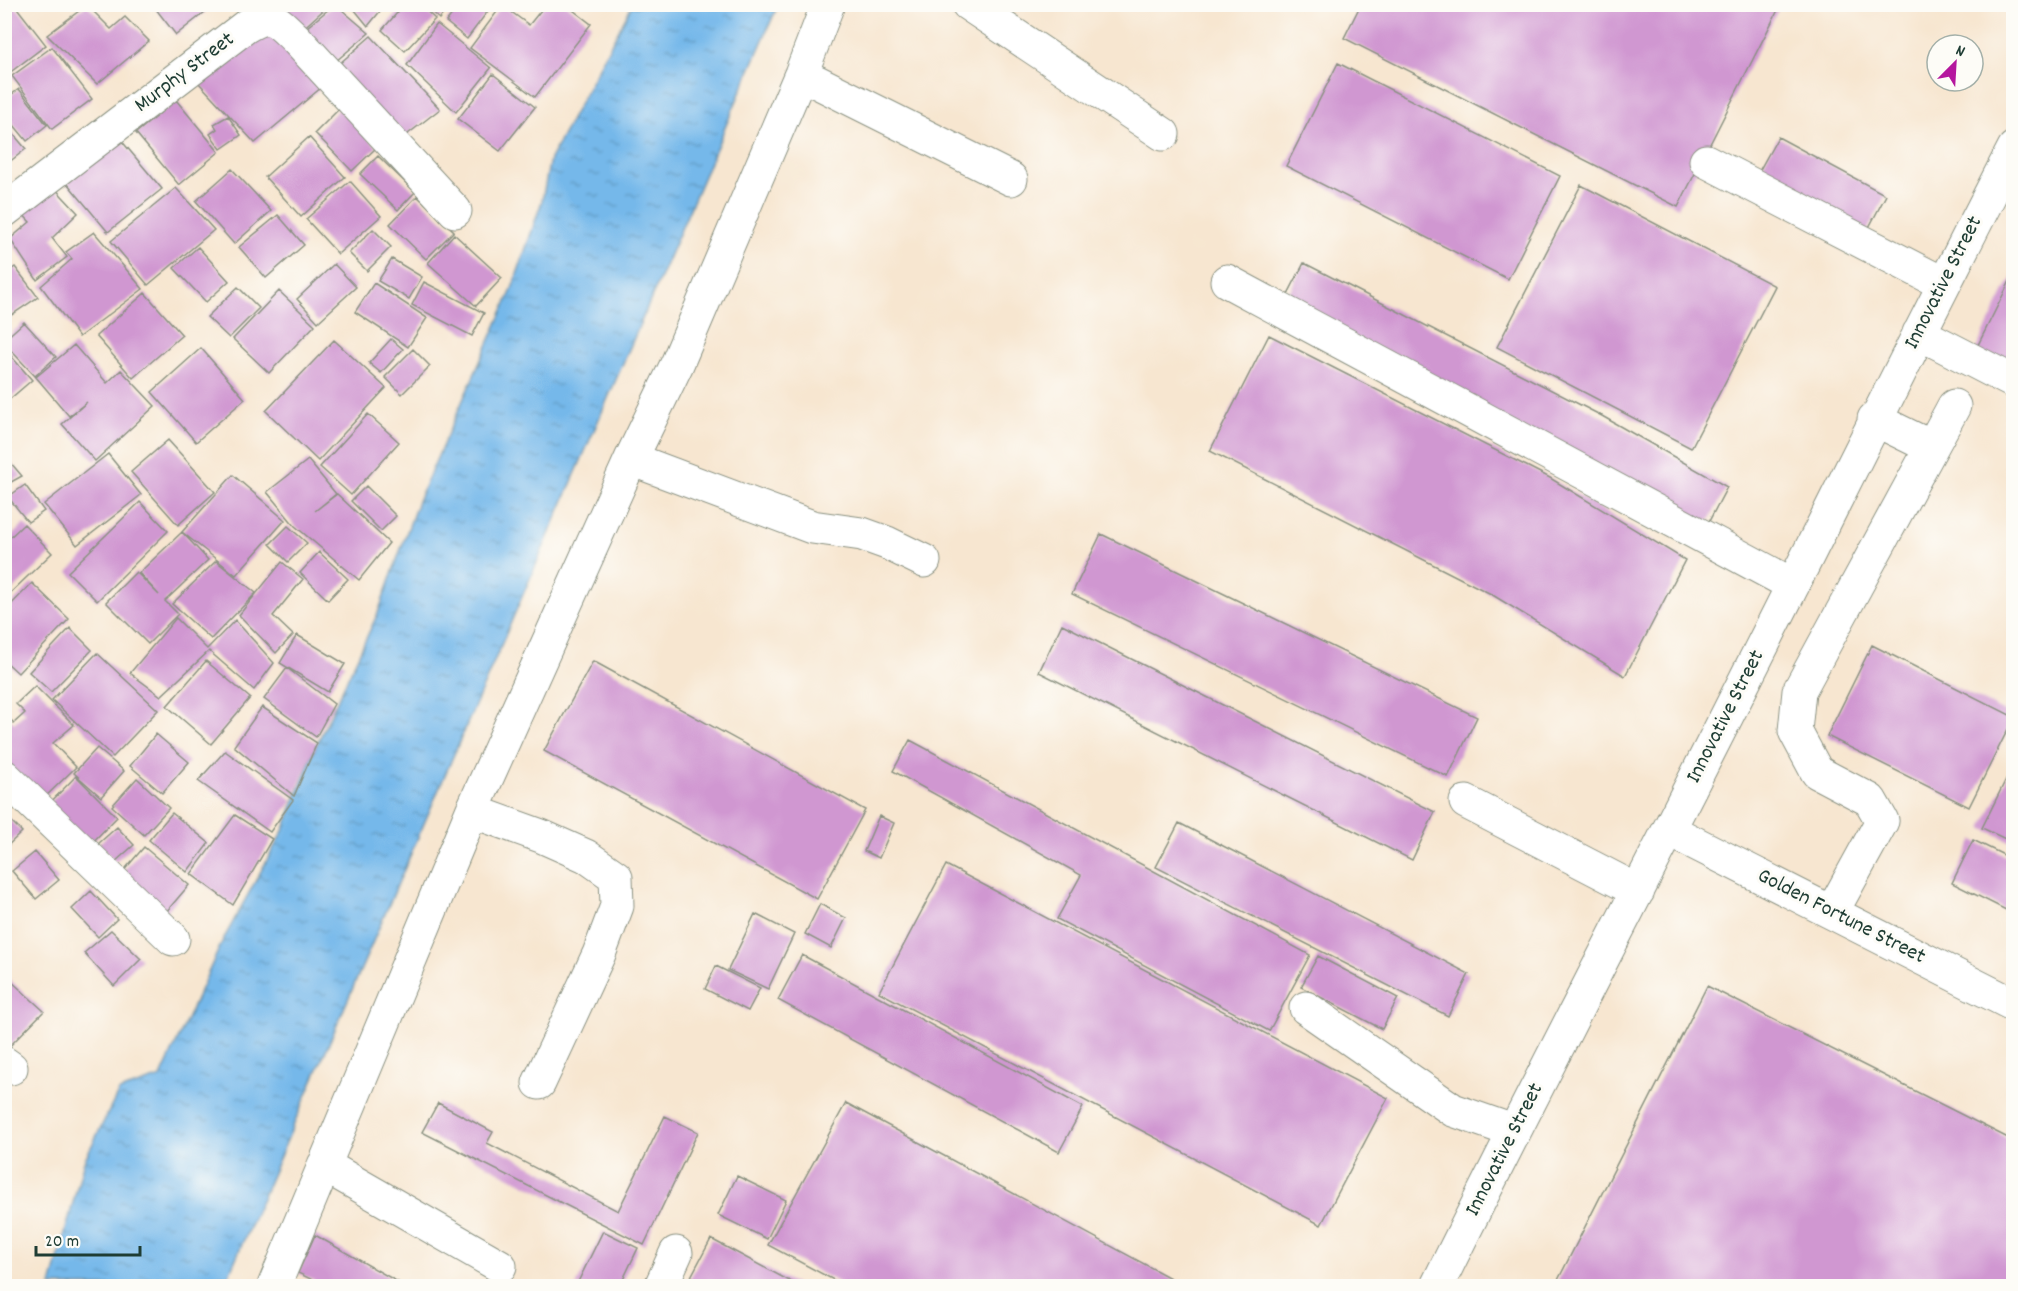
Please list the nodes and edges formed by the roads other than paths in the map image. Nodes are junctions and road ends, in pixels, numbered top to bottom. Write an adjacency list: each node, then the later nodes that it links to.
1 (828, 4): 3 (street)
2 (968, 4): 4 (street)
3 (801, 74): 7 (street); 17 (street)
4 (1163, 134)
5 (2013, 148): 11 (street, Innovative Street)
6 (1706, 162): 11 (street)
7 (1011, 179)
8 (4, 211): 9 (street, Murphy Street)
9 (455, 211)
10 (1227, 281): 19 (street)
11 (1944, 284): 12 (street, Innovative Street)
12 (1919, 333): 13 (street); 15 (street, Innovative Street)
13 (2013, 382)
14 (1954, 406): 16 (street)
15 (1874, 419): 16 (street); 19 (street, Innovative Street)
16 (1931, 447): 25 (street)
17 (632, 459): 18 (street); 22 (street)
18 (924, 561)
19 (1793, 585): 23 (street, Innovative Street)
20 (4, 776): 26 (street)
21 (1466, 802): 24 (street)
22 (472, 811): 29 (street); 31 (street)
23 (1669, 830): 24 (street, Innovative Street); 25 (street, Golden Fortune Street)
24 (1638, 891): 30 (street, Innovative Street)
25 (1832, 912): 27 (street, Golden Fortune Street)
26 (173, 939)
27 (2013, 1005)
28 (1306, 1008): 30 (street)
29 (539, 1083)
30 (1513, 1131): 36 (street, Innovative Street)
31 (324, 1165): 33 (street); 34 (street)
32 (676, 1253): 35 (street)
33 (500, 1266)
34 (274, 1287)
35 (661, 1287)
36 (1437, 1287)

